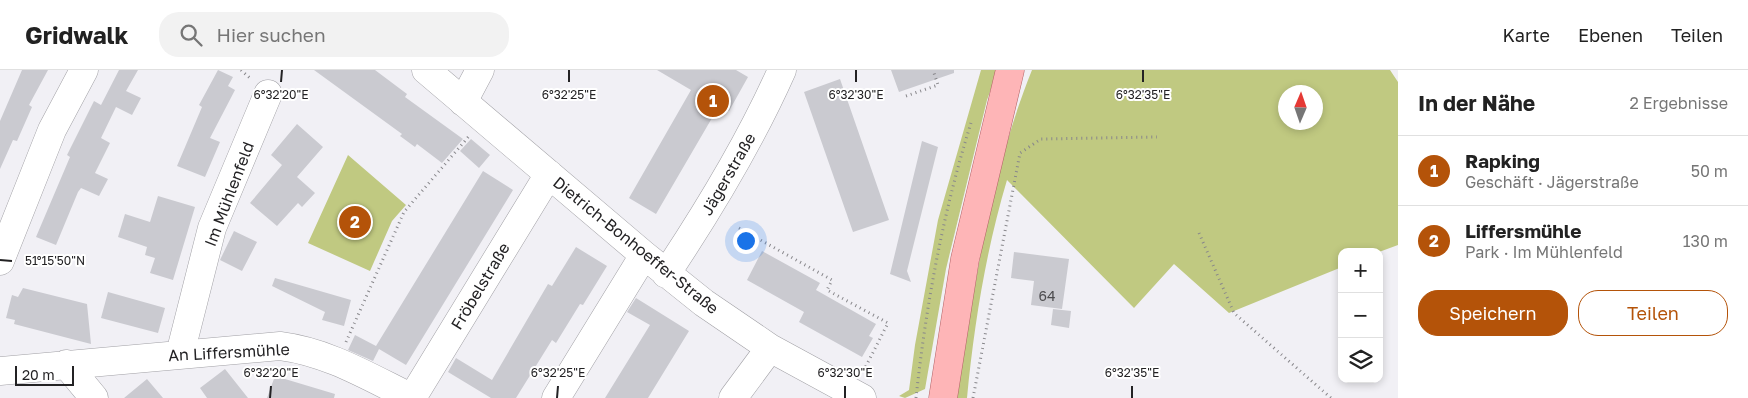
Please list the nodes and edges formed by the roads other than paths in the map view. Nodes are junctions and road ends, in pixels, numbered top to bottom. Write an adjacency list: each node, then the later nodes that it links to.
1 (84, 70): 12 (street)
2 (426, 70): 8 (street, Dietrich-Bonhoeffer-Straße)
3 (480, 70): 8 (street)
4 (782, 70): 13 (street, Jägerstraße)
5 (1010, 70): 9 (main road)
6 (1024, 70): 9 (main road)
7 (268, 94): 15 (street, Im Mühlenfeld)
8 (463, 102): 10 (street, Dietrich-Bonhoeffer-Straße)
9 (998, 126): 23 (main road)
10 (549, 174): 11 (street, Dietrich-Bonhoeffer-Straße); 20 (street, Fröbelstraße)
11 (644, 255): 13 (street, Dietrich-Bonhoeffer-Straße); 21 (street)
12 (0, 261)
13 (666, 274): 14 (street, Dietrich-Bonhoeffer-Straße)
14 (770, 348): 18 (street, Dietrich-Bonhoeffer-Straße); 22 (street)
15 (180, 354): 16 (street, An Liffersmühle); 20 (street, An Liffersmühle)
16 (66, 364): 17 (street, An Liffersmühle); 19 (street)
17 (0, 371)
18 (857, 396)
19 (94, 398)
20 (412, 398)
21 (556, 398)
22 (733, 398)
23 (942, 398)

